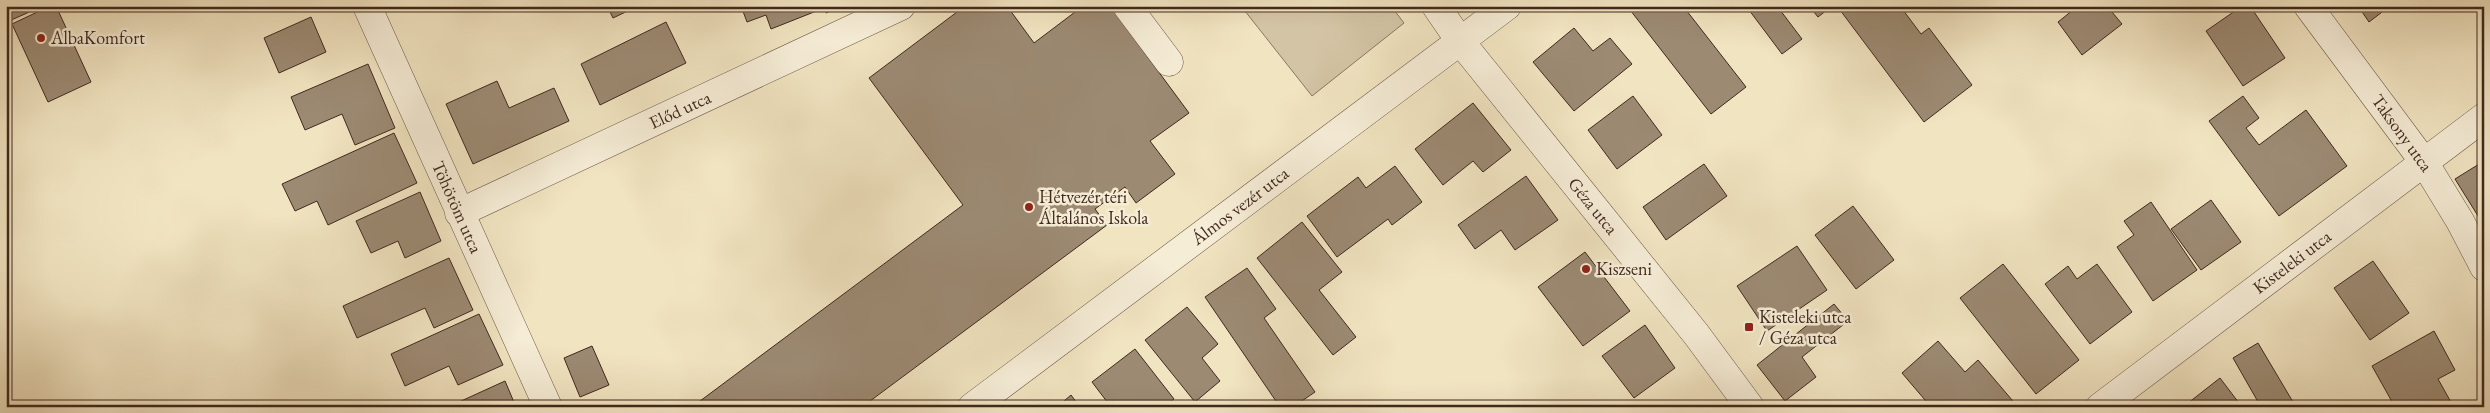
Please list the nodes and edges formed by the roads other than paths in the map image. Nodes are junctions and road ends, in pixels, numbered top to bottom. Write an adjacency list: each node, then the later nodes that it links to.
1 (367, 6): 11 (street, Töhötöm utca)
2 (901, 6): 11 (street, Előd utca)
3 (1127, 6): 8 (street)
4 (1436, 6): 7 (street, Géza utca)
5 (1507, 6): 7 (street, Álmos vezér utca)
6 (2308, 6): 10 (street, Taksony utca)
7 (1460, 41): 14 (street, Álmos vezér utca); 15 (street, Géza utca)
8 (1169, 62)
9 (2484, 118): 10 (street, Kisteleki utca)
10 (2424, 162): 12 (street, Taksony utca); 16 (street, Kisteleki utca)
11 (459, 213): 13 (street, Töhötöm utca)
12 (2484, 267)
13 (548, 407)
14 (972, 407)
15 (1750, 407)
16 (2100, 407)

